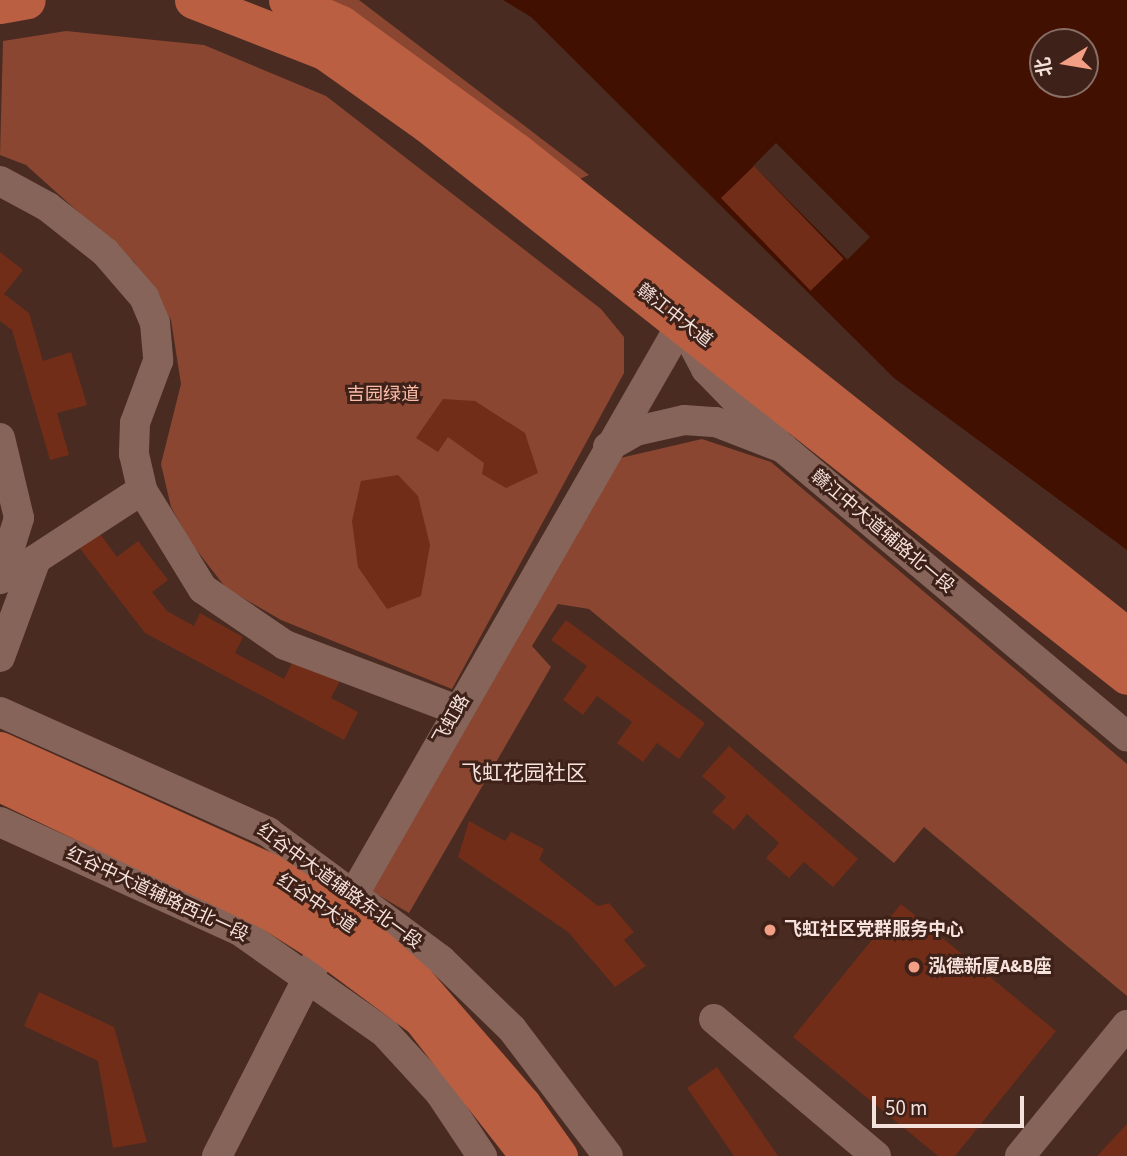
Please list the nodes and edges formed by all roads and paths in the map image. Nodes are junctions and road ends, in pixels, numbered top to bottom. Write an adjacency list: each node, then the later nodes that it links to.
1 (27, 0): 4 (main road)
2 (193, 0): 6 (main road, 赣江中大道)
3 (287, 0): 6 (main road, 赣江中大道)
4 (0, 5)
5 (0, 181): 10 (street)
6 (691, 307): 8 (street, 飞虹路); 9 (street); 13 (main road, 赣江中大道); 15 (main road, 赣江中大道)
7 (0, 438): 11 (street)
8 (605, 449): 9 (street, 赣江中大道辅路北一段); 16 (street, 飞虹路)
9 (782, 449): 18 (street, 赣江中大道辅路北一段)
10 (142, 490): 11 (street); 16 (street)
11 (24, 555): 12 (street); 14 (street)
12 (0, 579)
13 (1127, 636)
14 (0, 657)
15 (1127, 676)
16 (457, 710): 22 (street, 飞虹路)
17 (0, 712): 22 (street, 红谷中大道辅路东北一段)
18 (1127, 737)
19 (0, 750): 22 (main road, 红谷中大道)
20 (0, 782): 22 (main road, 红谷中大道)
21 (0, 822): 23 (street, 红谷中大道辅路西北一段)
22 (339, 919): 23 (street, 飞虹路); 28 (main road, 红谷中大道); 29 (main road, 红谷中大道); 30 (street, 红谷中大道辅路东北一段)
23 (306, 978): 26 (street, 飞虹路); 27 (street, 红谷中大道辅路西北一段)
24 (714, 1019): 31 (street)
25 (1127, 1025): 32 (street)
26 (218, 1156)
27 (482, 1156)
28 (529, 1156)
29 (559, 1156)
30 (608, 1156)
31 (876, 1156)
32 (1020, 1156)

